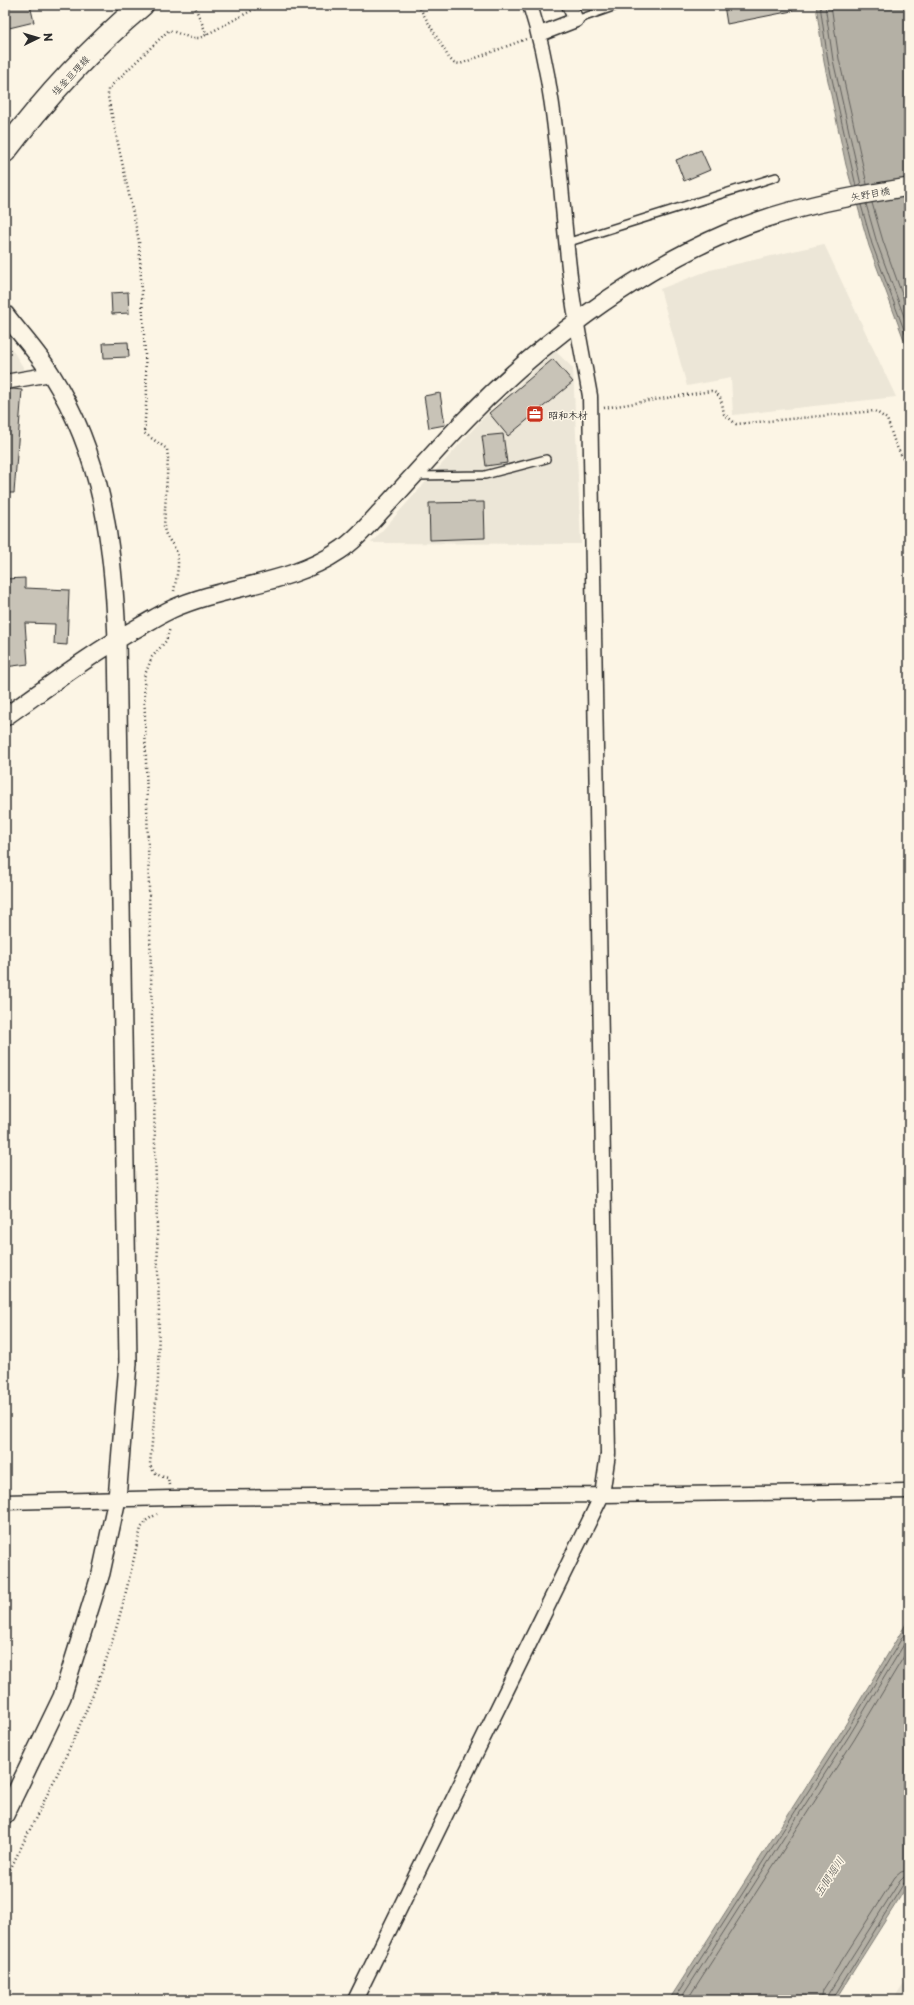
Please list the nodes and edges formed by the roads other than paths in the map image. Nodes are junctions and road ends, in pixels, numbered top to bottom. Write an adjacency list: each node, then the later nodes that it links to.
1 (142, 5): 7 (main road, 塩釜亘理線)
2 (530, 5): 6 (street)
3 (569, 5): 5 (street)
4 (619, 5): 5 (lane)
5 (576, 20): 6 (street)
6 (540, 34): 10 (street)
7 (5, 151)
8 (776, 177): 10 (lane)
9 (909, 187): 12 (street, 矢野目橋)
10 (566, 243): 12 (street)
11 (5, 314): 13 (street)
12 (577, 322): 16 (street, 矢野目橋); 20 (street)
13 (51, 374): 14 (street); 17 (street)
14 (5, 382)
15 (546, 460): 16 (lane)
16 (414, 476): 17 (street, 矢野目橋)
17 (117, 639): 18 (street, 矢野目橋); 21 (street)
18 (5, 717)
19 (909, 1491): 20 (street)
20 (602, 1495): 21 (street); 24 (street)
21 (117, 1499): 22 (street); 23 (street)
22 (5, 1502)
23 (5, 1815)
24 (355, 2000)

